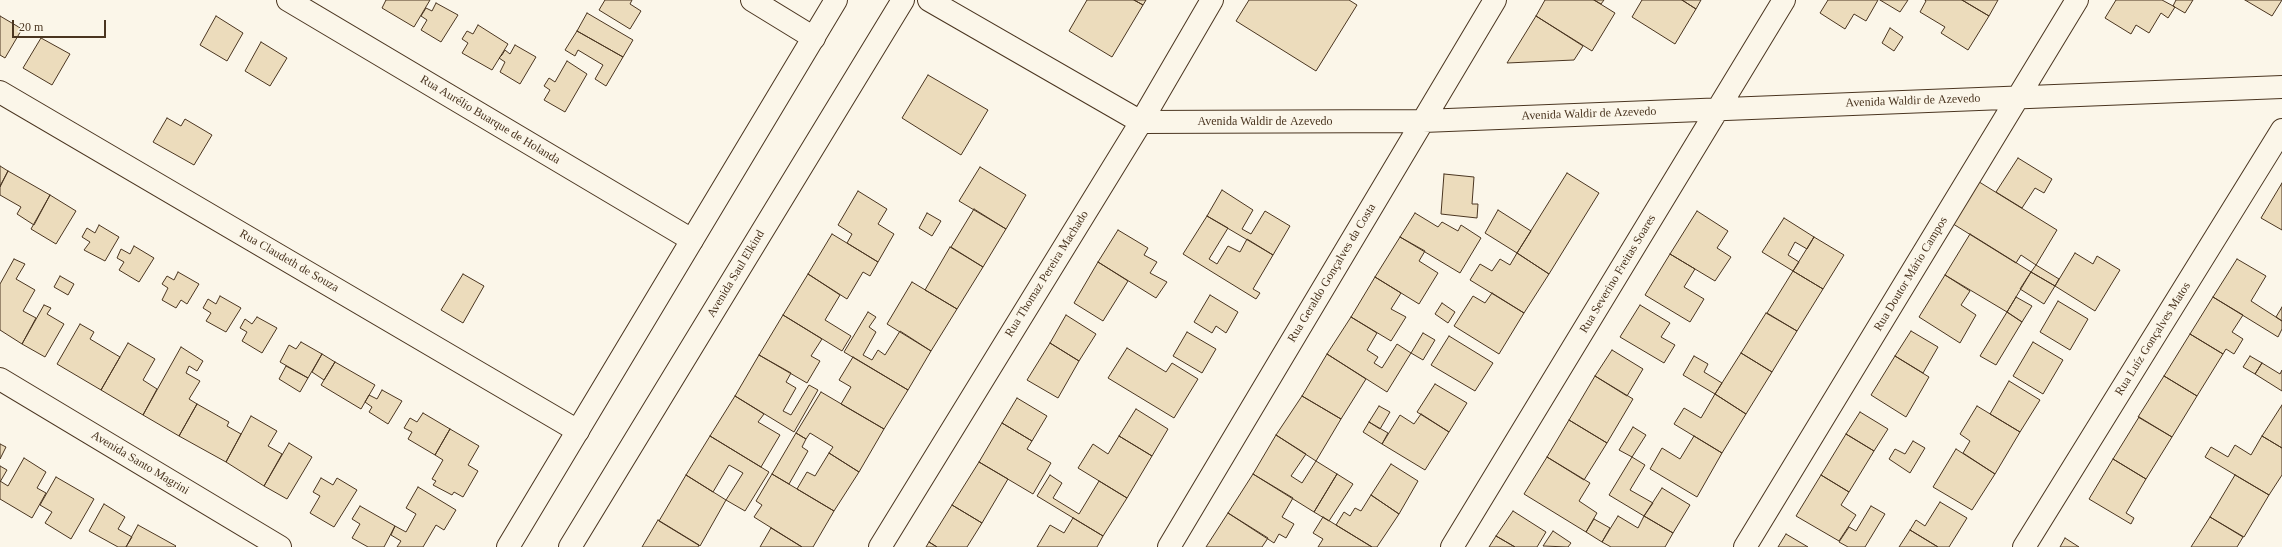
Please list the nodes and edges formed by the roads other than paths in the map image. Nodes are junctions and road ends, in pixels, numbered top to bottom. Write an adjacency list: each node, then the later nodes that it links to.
1 (288, 0): 18 (street, Rua Aurélio Buarque de Holanda)
2 (752, 0): 10 (street)
3 (836, 0): 10 (street)
4 (903, 0): 23 (street, Avenida Saul Elkind)
5 (929, 0): 16 (street)
6 (1212, 0): 16 (street, Rua Thomaz Pereira Machado)
7 (1495, 0): 15 (street, Rua Geraldo Gonçalves da Costa)
8 (1784, 0): 14 (street, Rua Severino Freitas Soares)
9 (2077, 0): 13 (street, Rua Doutor Mário Campos)
10 (814, 38): 18 (street)
11 (2282, 86): 13 (street, Avenida Waldir de Azevedo)
12 (0, 92): 20 (street, Rua Claudeth de Souza)
13 (2019, 97): 14 (street, Avenida Waldir de Azevedo); 27 (street, Rua Doutor Mário Campos)
14 (1718, 109): 15 (street, Avenida Waldir de Azevedo); 26 (street, Rua Severino Freitas Soares)
15 (1423, 121): 16 (street, Avenida Waldir de Azevedo); 25 (street, Rua Geraldo Gonçalves da Costa)
16 (1141, 122): 24 (street, Rua Thomaz Pereira Machado)
17 (2282, 130): 28 (street, Rua Luíz Gonçalves Matos)
18 (692, 240): 20 (street)
19 (0, 379): 21 (street, Avenida Santo Magrini)
20 (578, 431): 22 (street)
21 (280, 547)
22 (508, 547)
23 (570, 547)
24 (880, 547)
25 (1169, 547)
26 (1452, 547)
27 (1745, 547)
28 (2024, 547)

